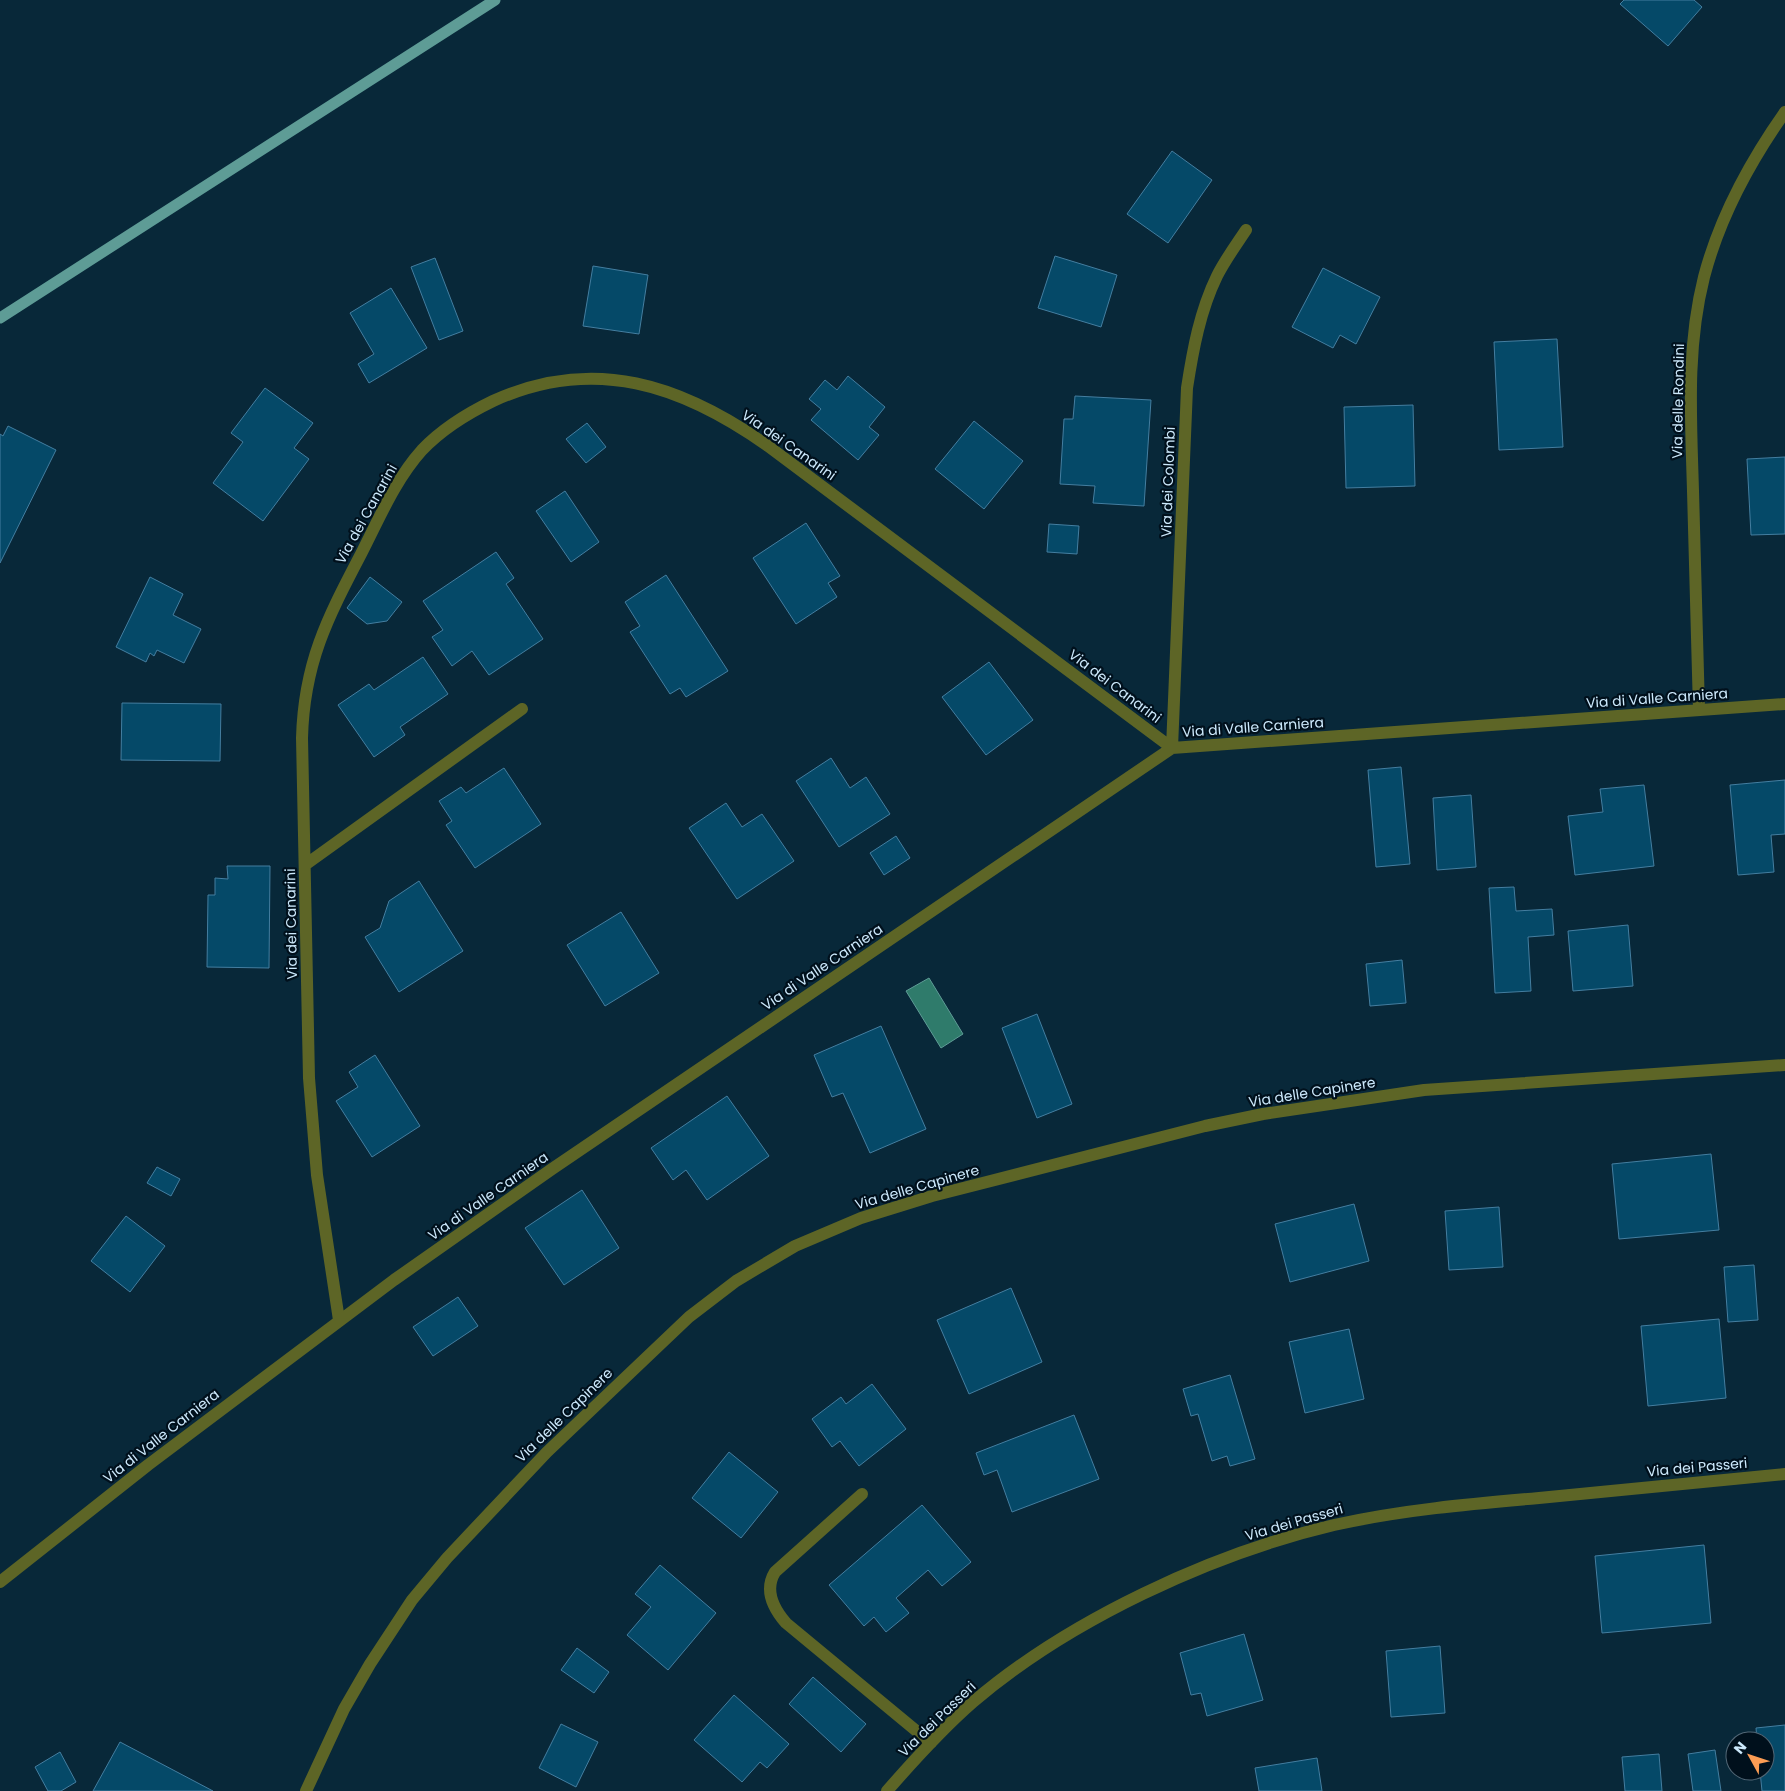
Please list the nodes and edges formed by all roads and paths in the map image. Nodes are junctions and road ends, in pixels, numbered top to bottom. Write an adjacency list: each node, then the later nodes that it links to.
1 (1785, 112): 5 (street, Via delle Rondini)
2 (1246, 230): 6 (street, Via dei Colombi)
3 (1785, 704): 5 (street, Via di Valle Carniera)
4 (522, 709): 7 (street)
5 (1699, 710): 6 (street, Via di Valle Carniera)
6 (1172, 748): 7 (street, Via dei Canarini); 9 (street, Via di Valle Carniera)
7 (305, 865): 9 (street, Via dei Canarini)
8 (1785, 1066): 14 (street, Via delle Capinere)
9 (339, 1320): 12 (street, Via di Valle Carniera)
10 (1785, 1474): 13 (street, Via dei Passeri)
11 (862, 1494): 13 (street)
12 (0, 1582)
13 (931, 1743): 15 (street, Via dei Passeri)
14 (306, 1791)
15 (887, 1791)

